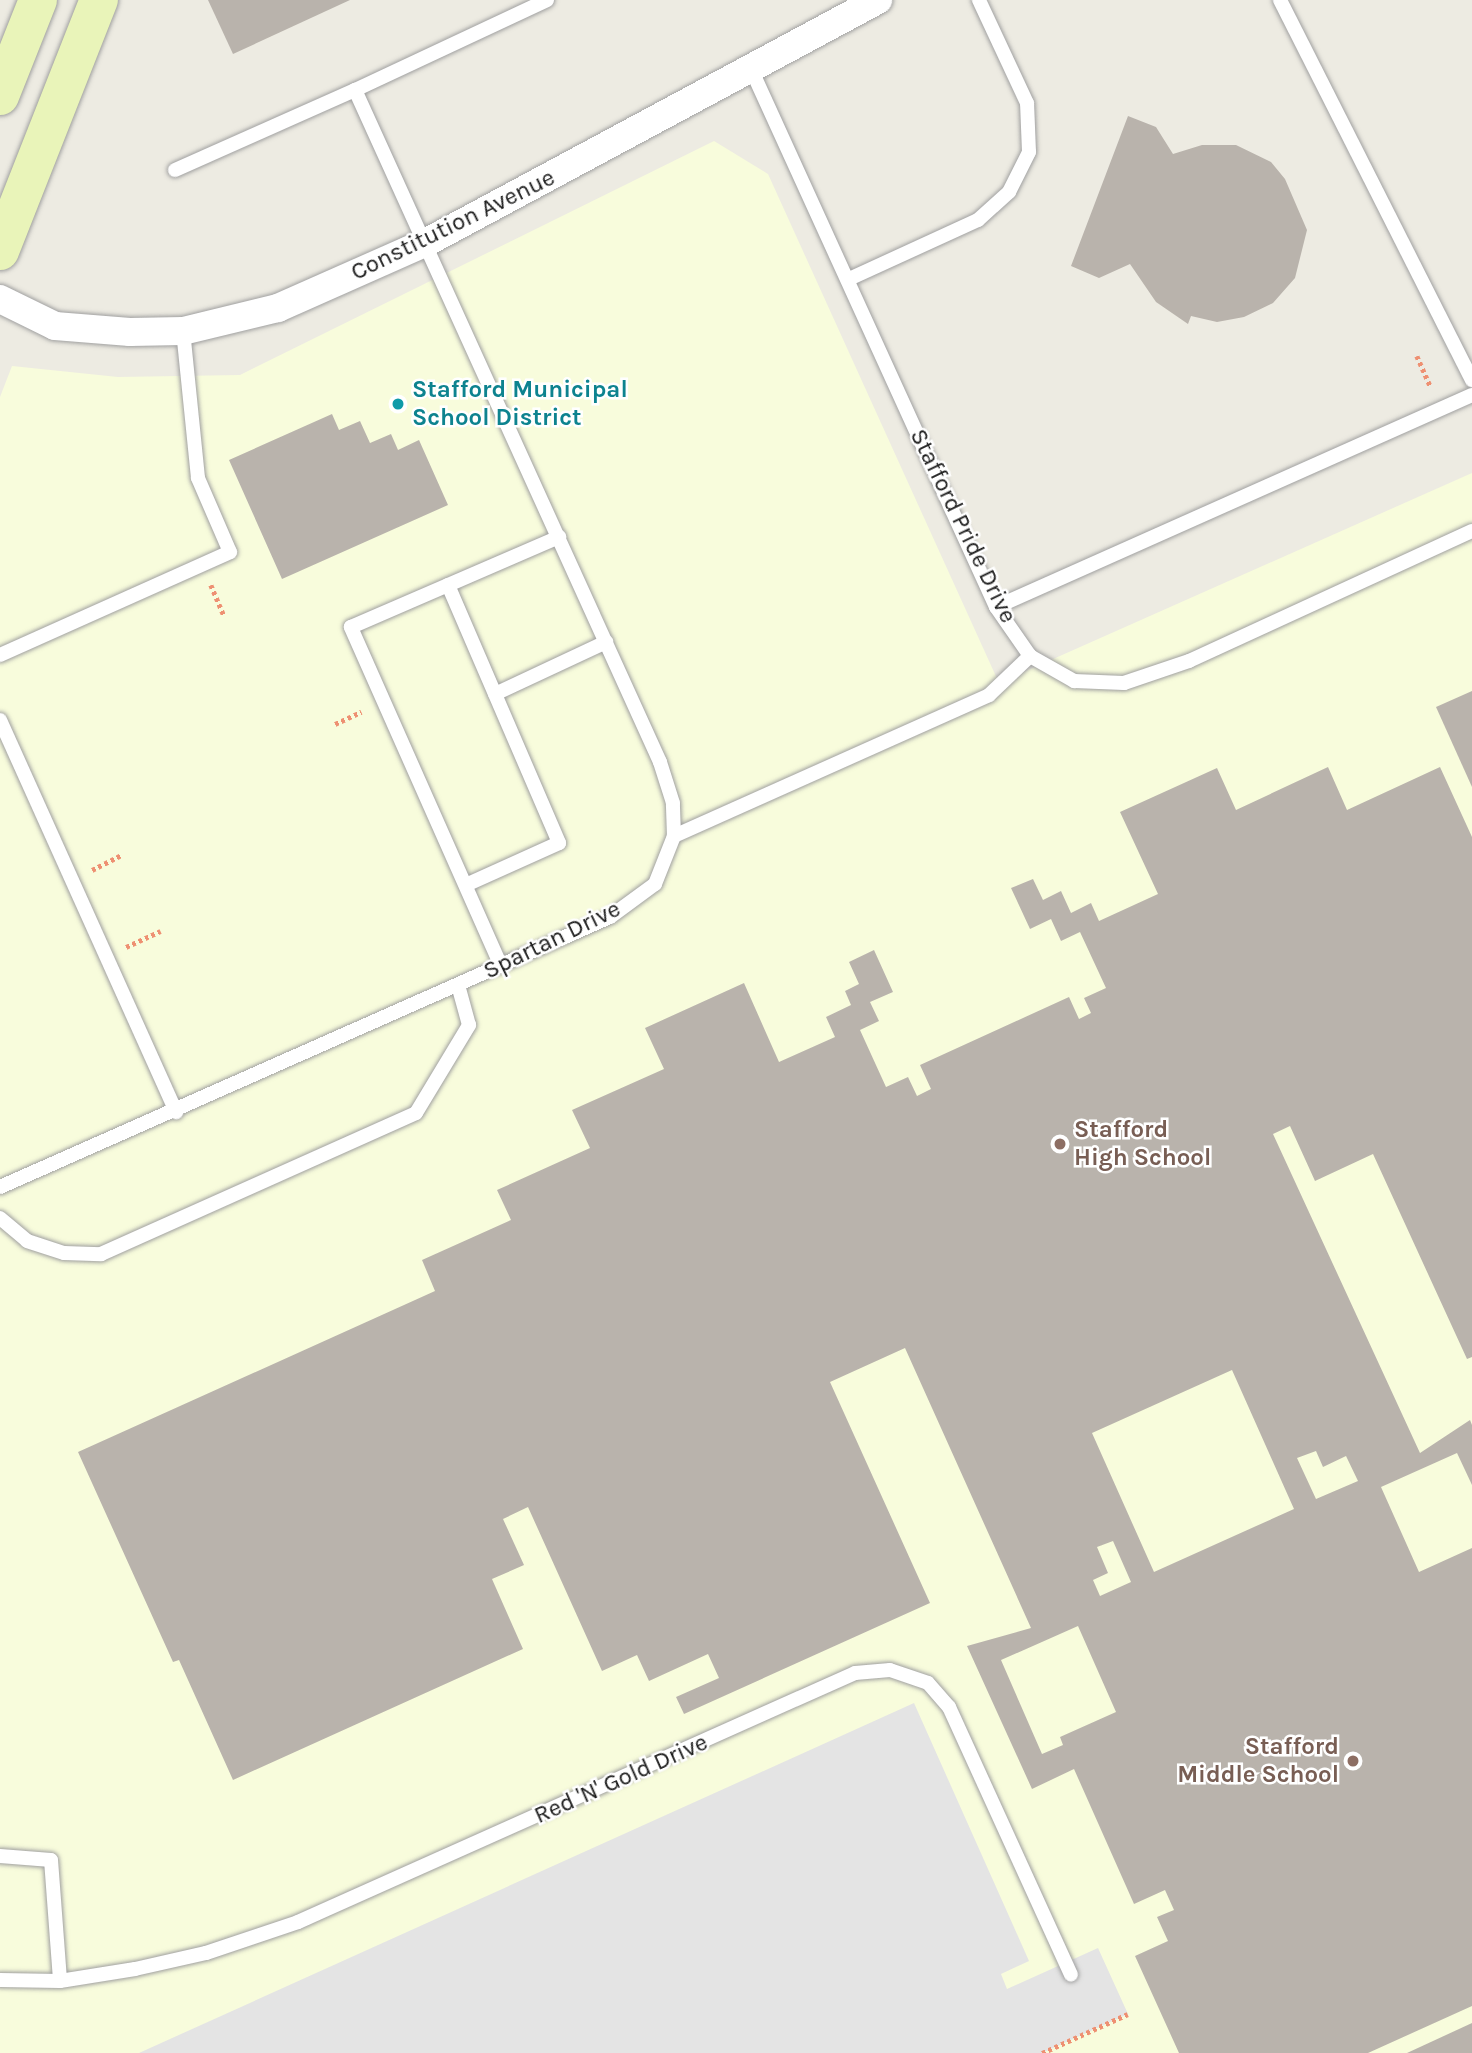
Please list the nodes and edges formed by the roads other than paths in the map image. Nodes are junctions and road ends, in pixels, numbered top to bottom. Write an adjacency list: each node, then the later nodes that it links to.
1 (38, 0): 9 (main road)
2 (99, 0): 12 (main road)
3 (547, 0): 8 (lane)
4 (878, 0): 7 (street, Constitution Avenue)
5 (979, 0): 13 (lane)
6 (1280, 0): 16 (lane)
7 (752, 71): 11 (street, Constitution Avenue); 13 (lane, Stafford Pride Drive)
8 (355, 90): 10 (lane); 11 (lane, Spartan Drive)
9 (0, 96)
10 (175, 170)
11 (427, 243): 15 (street, Constitution Avenue); 19 (lane, Spartan Drive)
12 (0, 251)
13 (849, 279): 21 (lane, Stafford Pride Drive)
14 (0, 299): 15 (street, Constitution Avenue)
15 (183, 331): 23 (lane)
16 (1472, 380)
17 (1472, 395): 21 (lane)
18 (1472, 531): 24 (lane, Stafford Pride Drive)
19 (559, 537): 20 (lane); 22 (lane, Spartan Drive)
20 (448, 585): 25 (lane); 28 (lane)
21 (996, 607): 24 (lane, Stafford Pride Drive)
22 (606, 642): 25 (lane); 27 (lane, Spartan Drive)
23 (0, 655)
24 (1030, 656): 27 (lane)
25 (495, 694): 28 (lane)
26 (0, 720): 31 (lane)
27 (674, 836): 29 (lane, Spartan Drive)
28 (466, 886): 29 (lane)
29 (501, 966): 30 (lane, Spartan Drive)
30 (458, 985): 31 (lane, Spartan Drive); 33 (lane)
31 (176, 1112): 32 (lane, Spartan Drive)
32 (0, 1187)
33 (0, 1218)
34 (0, 1856): 37 (lane)
35 (1071, 1975): 37 (lane, Red 'N' Gold Drive)
36 (0, 1980): 37 (lane, Red 'N' Gold Drive)
37 (60, 1981)

